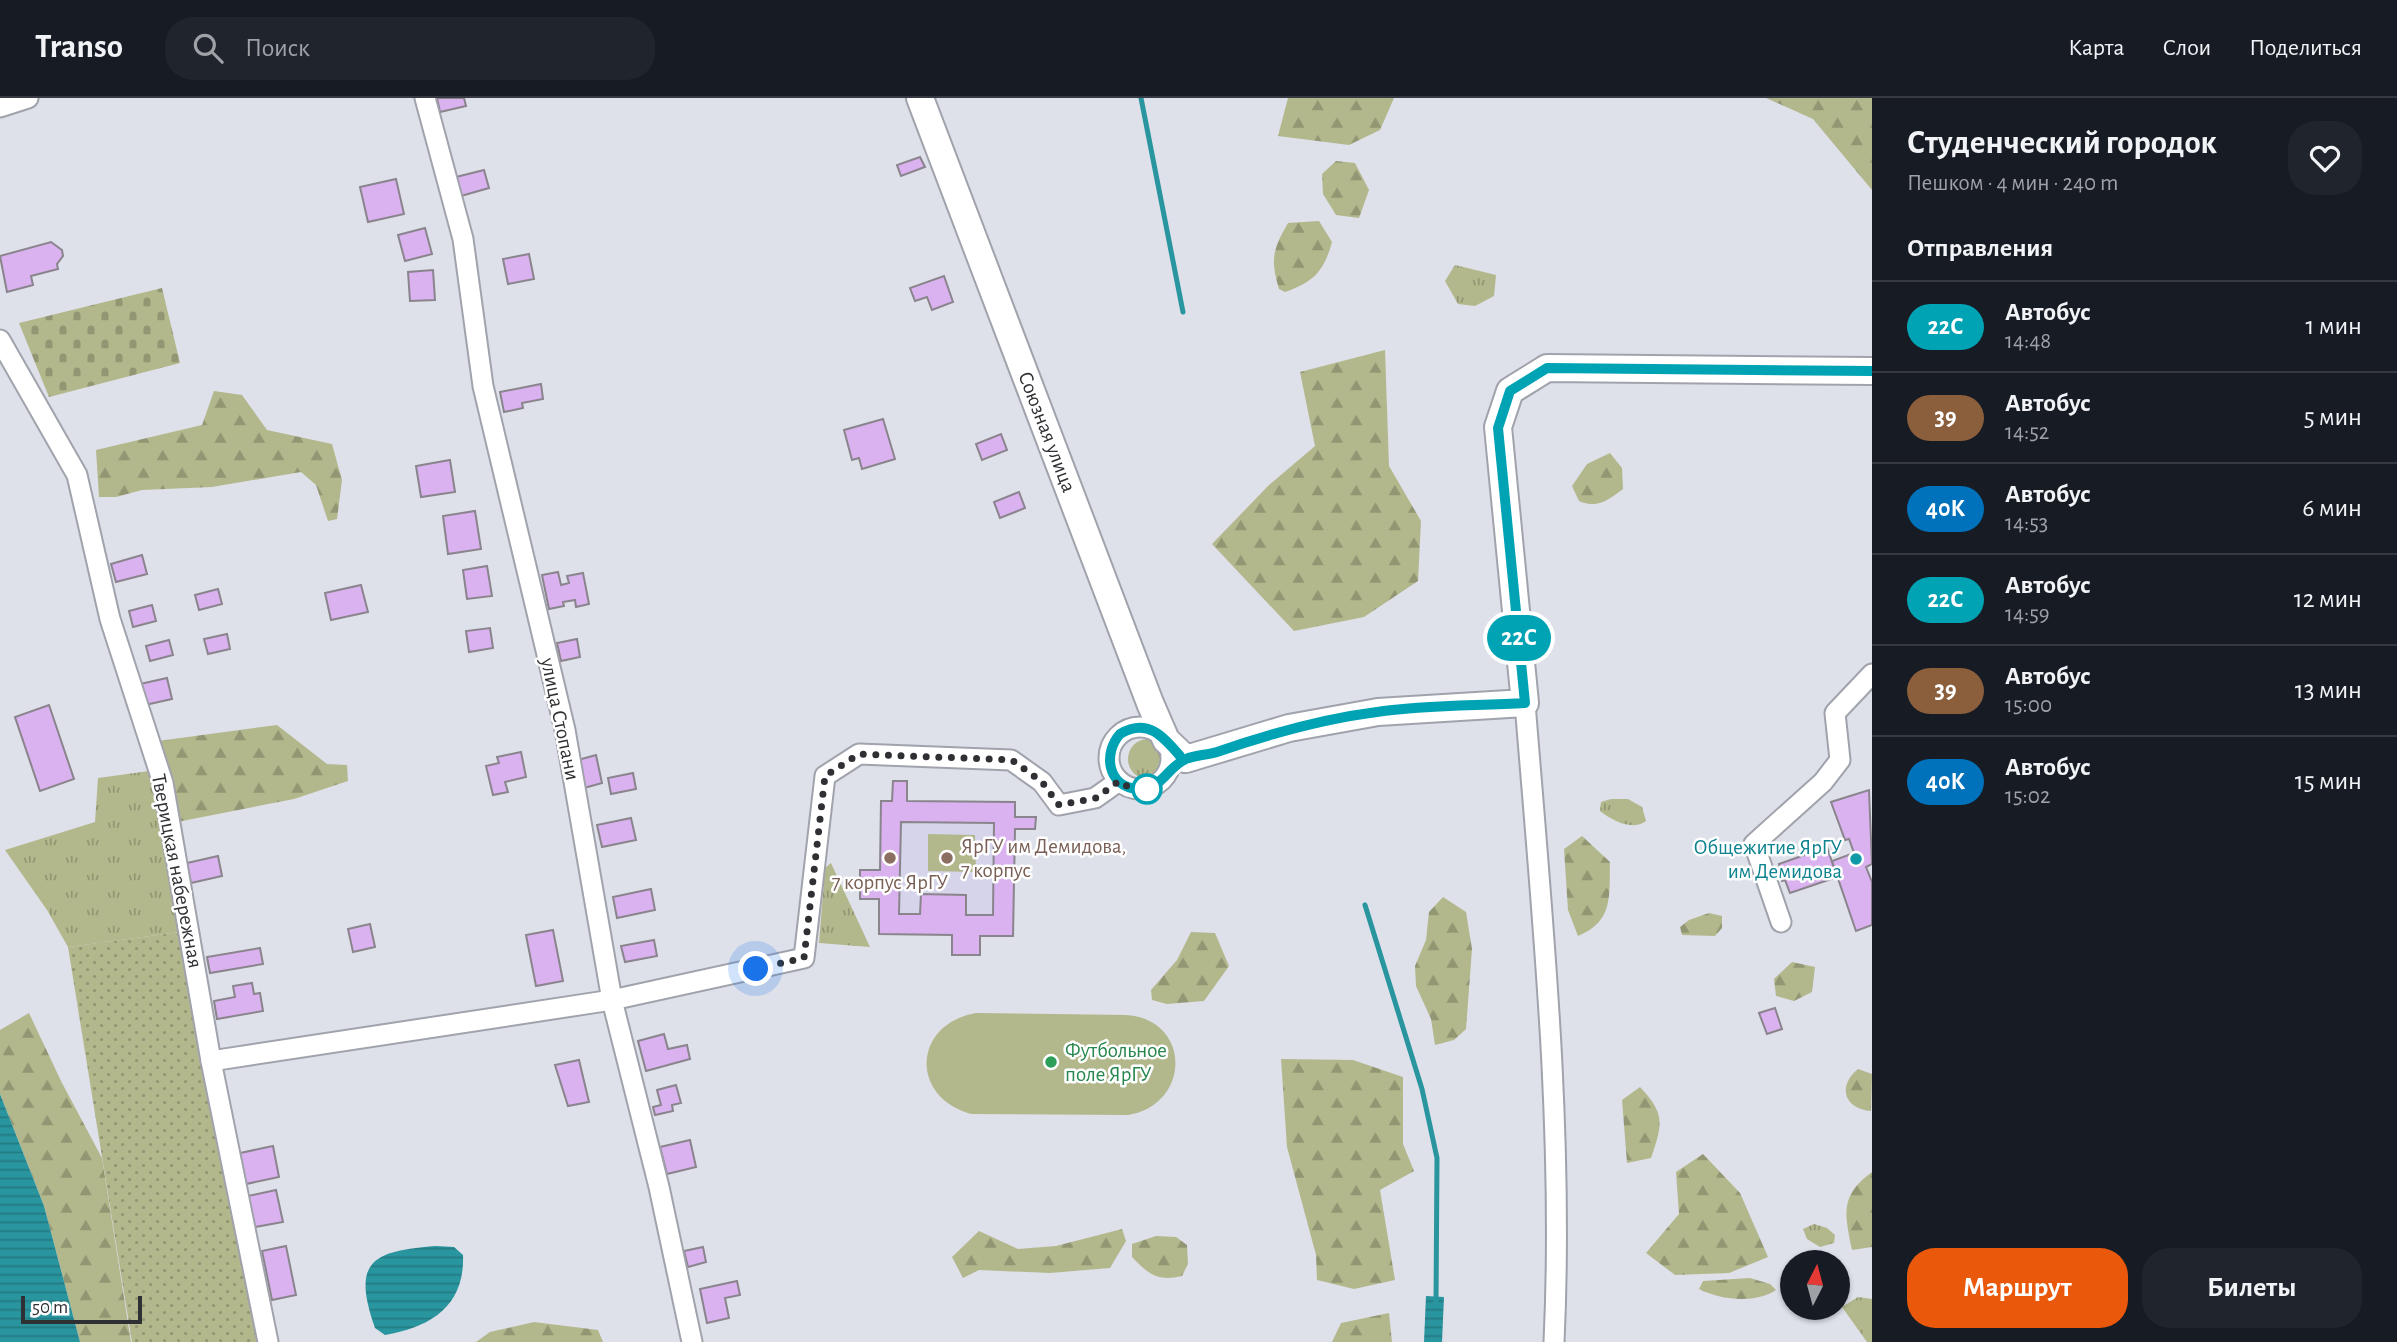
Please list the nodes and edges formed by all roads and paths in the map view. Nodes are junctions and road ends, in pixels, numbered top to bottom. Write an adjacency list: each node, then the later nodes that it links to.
1 (27, 98): 4 (street)
2 (425, 98): 13 (street, улица Стопани)
3 (920, 98): 9 (street, Союзная улица)
4 (0, 107)
5 (0, 340): 14 (street, Тверицкая набережная)
6 (1872, 371): 8 (street)
7 (1872, 674): 12 (street)
8 (1525, 703): 10 (street); 17 (street)
9 (1166, 740): 10 (street, Союзная улица); 11 (street)
10 (1178, 764): 11 (street)
11 (1119, 781): 13 (street)
12 (1781, 922)
13 (612, 1000): 14 (street); 16 (street, улица Стопани)
14 (211, 1061): 15 (street, Тверицкая набережная)
15 (268, 1342)
16 (692, 1342)
17 (1554, 1342)

